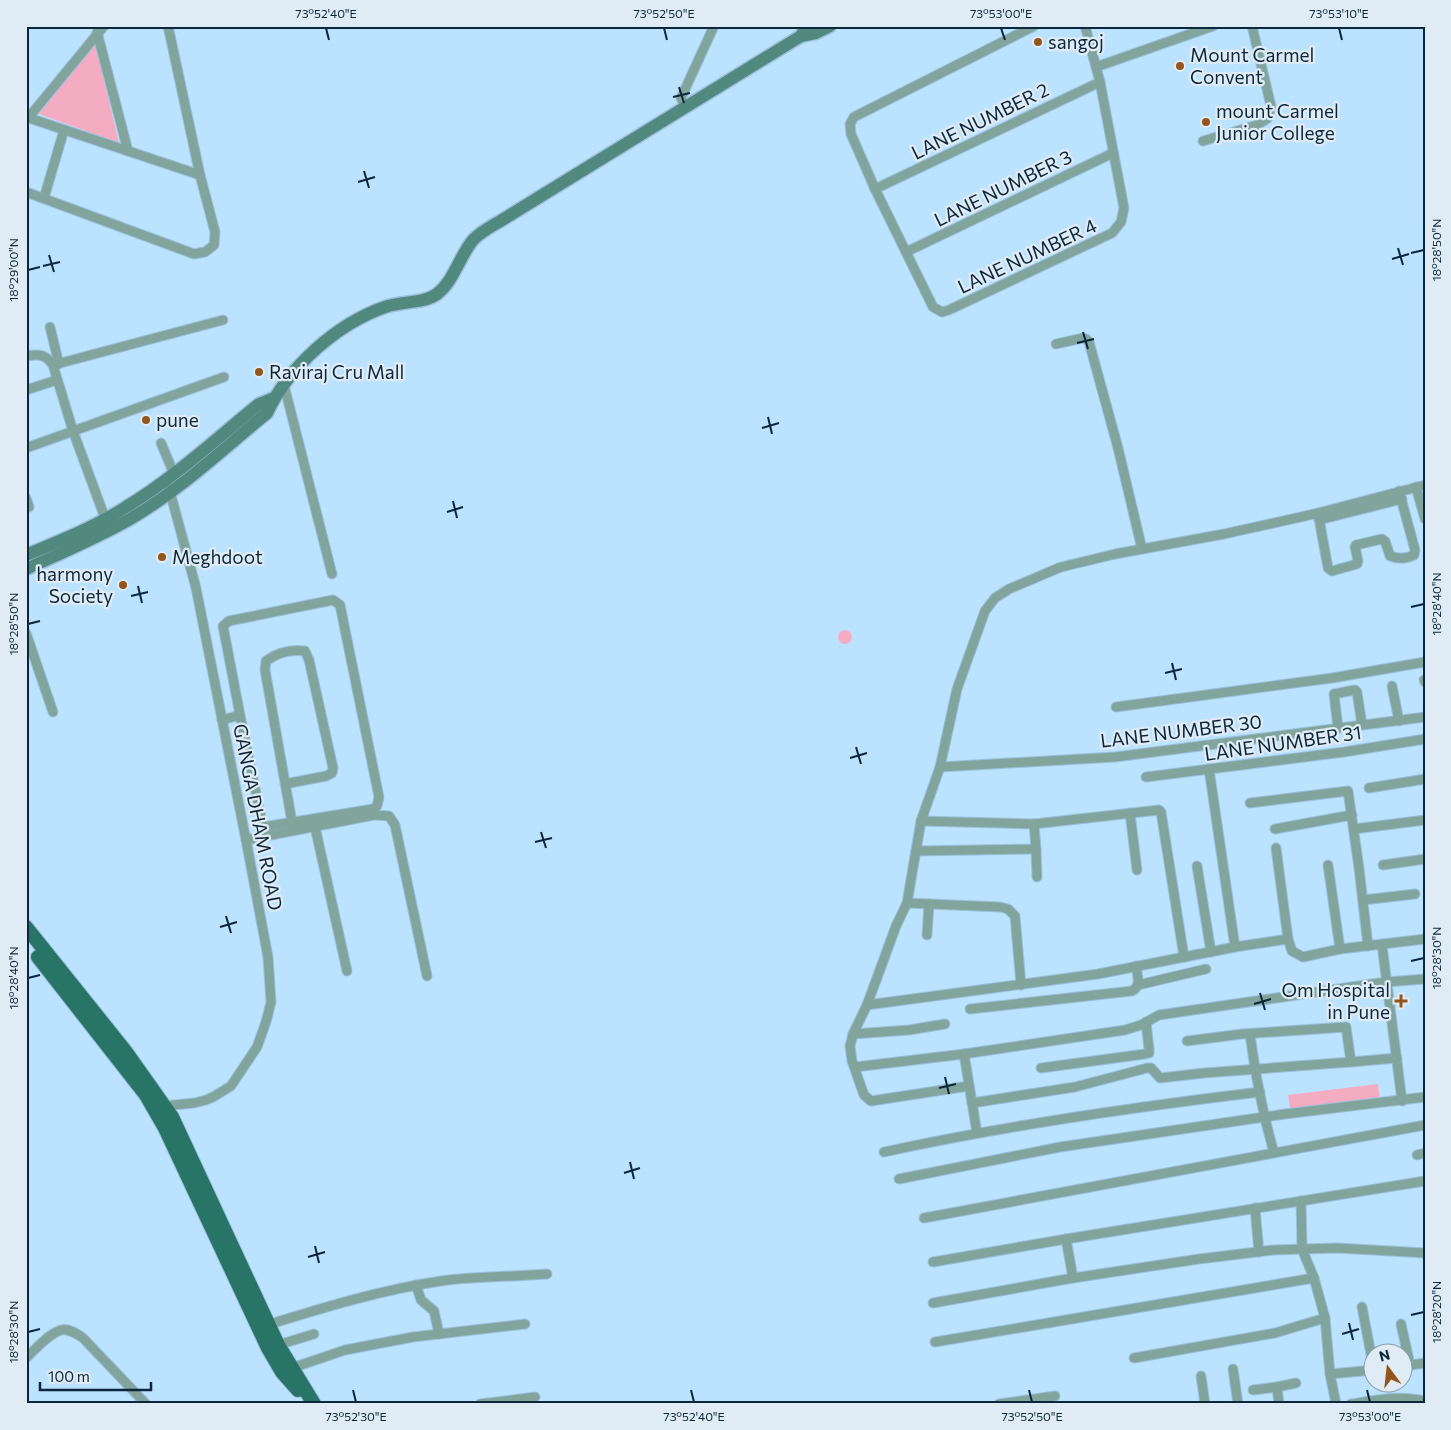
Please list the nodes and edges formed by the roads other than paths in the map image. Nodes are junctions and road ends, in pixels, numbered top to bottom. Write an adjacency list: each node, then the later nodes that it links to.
1 (168, 26): 18 (street)
2 (714, 26): 12 (street)
3 (830, 26): 9 (main road)
4 (1034, 26): 19 (street)
5 (1085, 26): 10 (street)
6 (1213, 26): 10 (street)
7 (1252, 26): 15 (street)
8 (101, 29): 13 (street); 16 (street)
9 (804, 31): 12 (main road)
10 (1096, 67): 11 (street)
11 (1100, 82): 17 (street); 19 (street, LANE NUMBER 2)
12 (686, 106): 30 (main road)
13 (28, 117): 14 (street)
14 (64, 130): 16 (street); 21 (street)
15 (1203, 141)
16 (128, 151): 18 (street)
17 (1113, 153): 22 (street, LANE NUMBER 3); 22 (street, LANE NUMBER 4)
18 (200, 175): 21 (street)
19 (875, 189): 22 (street)
20 (26, 192): 21 (street)
21 (44, 198)
22 (906, 252)
23 (223, 320): 27 (street)
24 (50, 327): 27 (street)
25 (1056, 344): 42 (street)
26 (26, 356): 27 (street)
27 (56, 364): 29 (street)
28 (224, 376): 33 (street)
29 (57, 380): 31 (street); 33 (street)
30 (284, 385): 32 (main road); 45 (street)
31 (26, 390)
32 (274, 398): 36 (main road); 36 (main road)
33 (73, 431): 35 (street); 40 (street)
34 (161, 443): 36 (street, GANGA DHAM ROAD)
35 (26, 448)
36 (170, 482): 40 (main road); 44 (main road); 55 (street, GANGA DHAM ROAD)
37 (1420, 486): 38 (street); 41 (street)
38 (1400, 495): 39 (street); 39 (street)
39 (1319, 517): 42 (street)
40 (105, 518): 43 (main road)
41 (1425, 519)
42 (1142, 549): 60 (street)
43 (26, 555)
44 (26, 569)
45 (332, 574)
46 (27, 639): 52 (street)
47 (1425, 662): 48 (street)
48 (1332, 678): 50 (street); 51 (street)
49 (1392, 686): 56 (street)
50 (1334, 690)
51 (1116, 707)
52 (53, 712)
53 (240, 715): 55 (street); 71 (street); 71 (street)
54 (1425, 717): 56 (street, LANE NUMBER 30)
55 (222, 720): 76 (street, GANGA DHAM ROAD)
56 (1399, 720): 57 (street, LANE NUMBER 30)
57 (1362, 725): 58 (street, LANE NUMBER 30); 58 (street)
58 (1338, 728): 60 (street, LANE NUMBER 30)
59 (1425, 739): 61 (street, LANE NUMBER 31)
60 (940, 767): 70 (street)
61 (1209, 770): 62 (street, LANE NUMBER 31); 97 (street)
62 (1146, 777)
63 (1425, 779): 65 (street)
64 (285, 784): 64 (street); 71 (street)
65 (1368, 788)
66 (1250, 803): 68 (street)
67 (1130, 813): 72 (street); 84 (street); 100 (street)
68 (1352, 815): 74 (street); 75 (street)
69 (1425, 820): 75 (street)
70 (921, 821): 72 (street); 79 (street)
71 (292, 822)
72 (1034, 824): 78 (street)
73 (316, 826): 76 (street); 103 (street); 104 (street)
74 (1275, 828)
75 (1354, 829): 87 (street)
76 (246, 840): 129 (street, GANGA DHAM ROAD)
77 (1276, 848): 93 (street)
78 (1036, 849): 79 (street); 85 (street)
79 (916, 851): 88 (street)
80 (1425, 859): 82 (street)
81 (1328, 865): 98 (street)
82 (1383, 865)
83 (1197, 866): 99 (street)
84 (1137, 870)
85 (1037, 877)
86 (1415, 894): 87 (street)
87 (1363, 900): 96 (street)
88 (908, 903): 89 (street); 109 (street)
89 (929, 904): 91 (street); 107 (street)
90 (26, 927): 129 (main road)
91 (927, 935)
92 (1425, 938): 95 (street)
93 (1288, 939): 97 (street); 98 (street)
94 (26, 942): 129 (main road)
95 (1382, 945): 96 (street); 106 (street)
96 (1368, 946): 98 (street)
97 (1235, 947): 99 (street)
98 (1340, 949)
99 (1211, 952): 100 (street)
100 (1184, 957): 101 (street)
101 (1136, 966): 107 (street); 108 (street)
102 (1206, 969): 108 (street)
103 (347, 971)
104 (427, 976)
105 (1425, 978): 106 (street)
106 (1386, 982): 111 (street); 117 (street)
107 (1021, 985): 109 (street)
108 (1138, 985): 110 (street)
109 (867, 1005): 113 (street)
110 (970, 1009)
111 (1146, 1022): 116 (street); 121 (street)
112 (945, 1024): 113 (street)
113 (853, 1034): 120 (street)
114 (1250, 1034): 115 (street); 119 (street); 123 (street)
115 (1187, 1041)
116 (964, 1054): 120 (street); 124 (street)
117 (1396, 1058): 119 (street); 127 (street)
118 (1144, 1062): 122 (street)
119 (1351, 1062): 123 (street)
120 (855, 1066): 124 (street)
121 (1041, 1068)
122 (1151, 1068): 123 (street); 128 (street)
123 (1255, 1070): 125 (street)
124 (969, 1086): 128 (street)
125 (1260, 1092): 130 (street); 132 (street)
126 (1425, 1098): 127 (street)
127 (1402, 1101): 130 (street)
128 (972, 1103): 132 (street)
129 (160, 1108): 154 (main road)
130 (1264, 1118): 134 (street); 135 (street)
131 (1425, 1125): 134 (street)
132 (977, 1133): 133 (street)
133 (884, 1152)
134 (1274, 1153): 139 (street)
135 (898, 1179)
136 (1425, 1181): 137 (street)
137 (1301, 1202): 138 (street); 141 (street)
138 (1254, 1208): 140 (street); 142 (street)
139 (924, 1218)
140 (1066, 1239): 144 (street); 146 (street)
141 (1302, 1249): 142 (street); 143 (street); 147 (street)
142 (1259, 1252): 146 (street)
143 (1425, 1253)
144 (933, 1262)
145 (547, 1274): 148 (street)
146 (1073, 1278): 149 (street)
147 (1314, 1278): 151 (street); 157 (street)
148 (416, 1285): 154 (street); 156 (street)
149 (933, 1303)
150 (1362, 1307): 164 (street)
151 (1325, 1318): 161 (street); 164 (street)
152 (525, 1324): 156 (street)
153 (1401, 1324): 158 (street)
154 (264, 1327): 159 (main road); 163 (main road)
155 (314, 1334): 159 (street)
156 (439, 1334): 163 (street)
157 (935, 1342)
158 (1404, 1342)
159 (278, 1345): 163 (main road)
160 (26, 1358): 172 (street)
161 (1134, 1358)
162 (1234, 1369): 178 (street)
163 (287, 1370): 173 (main road); 174 (main road)
164 (1330, 1374): 180 (street)
165 (1201, 1376): 177 (street)
166 (1296, 1383): 167 (street)
167 (1277, 1387): 168 (street); 179 (street)
168 (1253, 1390)
169 (1056, 1396): 176 (street)
170 (535, 1397): 175 (street)
171 (1425, 1401): 181 (street)
172 (146, 1404)
173 (306, 1404)
174 (314, 1404)
175 (480, 1404)
176 (999, 1404)
177 (1205, 1404)
178 (1238, 1404)
179 (1279, 1404)
180 (1336, 1404)
181 (1351, 1404)

